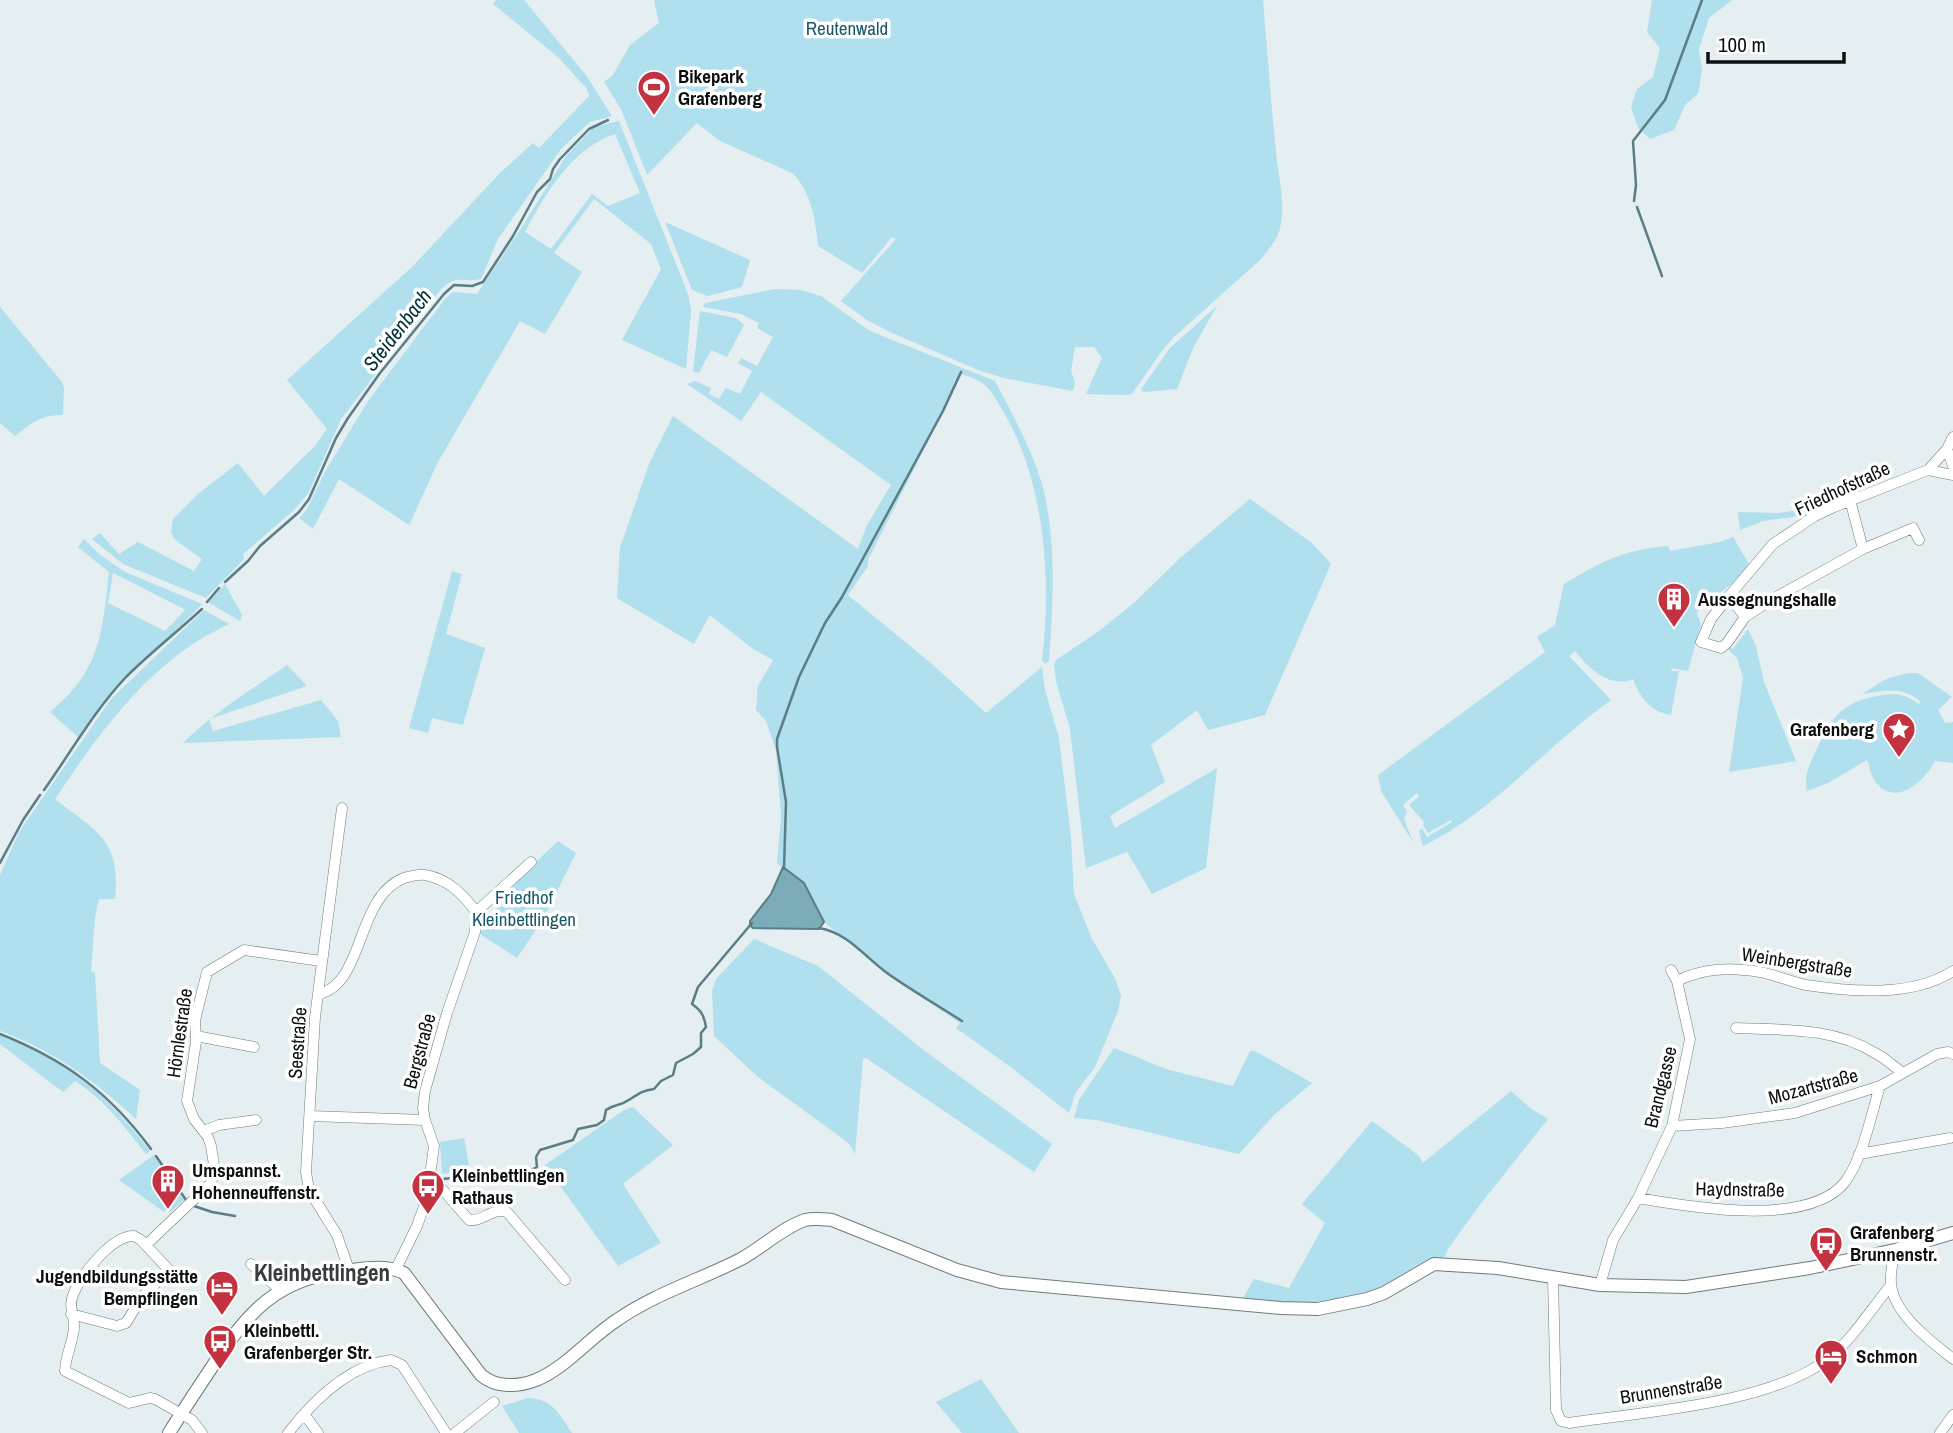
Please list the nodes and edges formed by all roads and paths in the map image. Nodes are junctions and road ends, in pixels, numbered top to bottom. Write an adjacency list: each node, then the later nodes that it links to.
1 (1953, 437): 2 (street, Friedhofstraße)
2 (1947, 449): 3 (street); 4 (street, Friedhofstraße)
3 (1953, 466)
4 (1928, 470): 5 (street); 6 (street, Friedhofstraße)
5 (1953, 475)
6 (1850, 500): 8 (street); 9 (street, Friedhofstraße)
7 (1919, 540): 8 (street, Friedhofstraße)
8 (1863, 549): 10 (street, Friedhofstraße)
9 (1729, 596): 10 (street); 10 (street, Friedhofstraße)
10 (1745, 617)
11 (342, 808): 14 (street, Seestraße)
12 (531, 862): 13 (street)
13 (476, 912): 18 (street); 29 (street, Bergstraße)
14 (321, 961): 17 (street, Seestraße); 22 (street, Hörnlestraße)
15 (1671, 970): 19 (street, Brandgasse)
16 (1953, 971): 19 (street, Weinbergstraße)
17 (319, 976): 18 (street); 20 (street, Seestraße)
18 (338, 981): 20 (street)
19 (1676, 981): 30 (street, Brandgasse)
20 (318, 994): 27 (street, Seestraße)
21 (1736, 1028): 25 (street)
22 (196, 1036): 23 (street); 31 (street, Hörnlestraße)
23 (254, 1047)
24 (1953, 1054): 25 (street, Mozartstraße)
25 (1902, 1072): 26 (street, Mozartstraße)
26 (1880, 1086): 30 (street, Mozartstraße); 33 (street, Haydnstraße)
27 (310, 1116): 29 (street); 41 (street, Seestraße)
28 (256, 1120): 31 (street)
29 (425, 1120): 34 (street, Bergstraße)
30 (1672, 1126): 35 (street, Brandgasse)
31 (204, 1131): 37 (street, Hörnlestraße)
32 (1950, 1138): 33 (street)
33 (1859, 1154): 35 (street, Haydnstraße)
34 (431, 1183): 40 (street, Bergstraße); 43 (street)
35 (1638, 1198): 44 (street, Brandgasse)
36 (1953, 1233): 38 (street)
37 (146, 1245): 47 (street); 47 (street)
38 (1895, 1250): 44 (street); 45 (street)
39 (251, 1264): 46 (street)
40 (396, 1269): 41 (street); 42 (street)
41 (349, 1270): 46 (street)
42 (1553, 1278): 44 (street); 45 (street, Brunnenstraße)
43 (565, 1280)
44 (1600, 1284)
45 (1891, 1285): 48 (street)
46 (281, 1291): 50 (street)
47 (71, 1314): 50 (street)
48 (1953, 1359)
49 (494, 1402): 58 (street)
50 (181, 1413): 53 (street); 54 (street)
51 (304, 1414): 55 (street); 56 (street); 57 (street)
52 (1953, 1415): 59 (street)
53 (169, 1433)
54 (202, 1433)
55 (288, 1433)
56 (318, 1433)
57 (446, 1433)
58 (455, 1433)
59 (1940, 1433)

